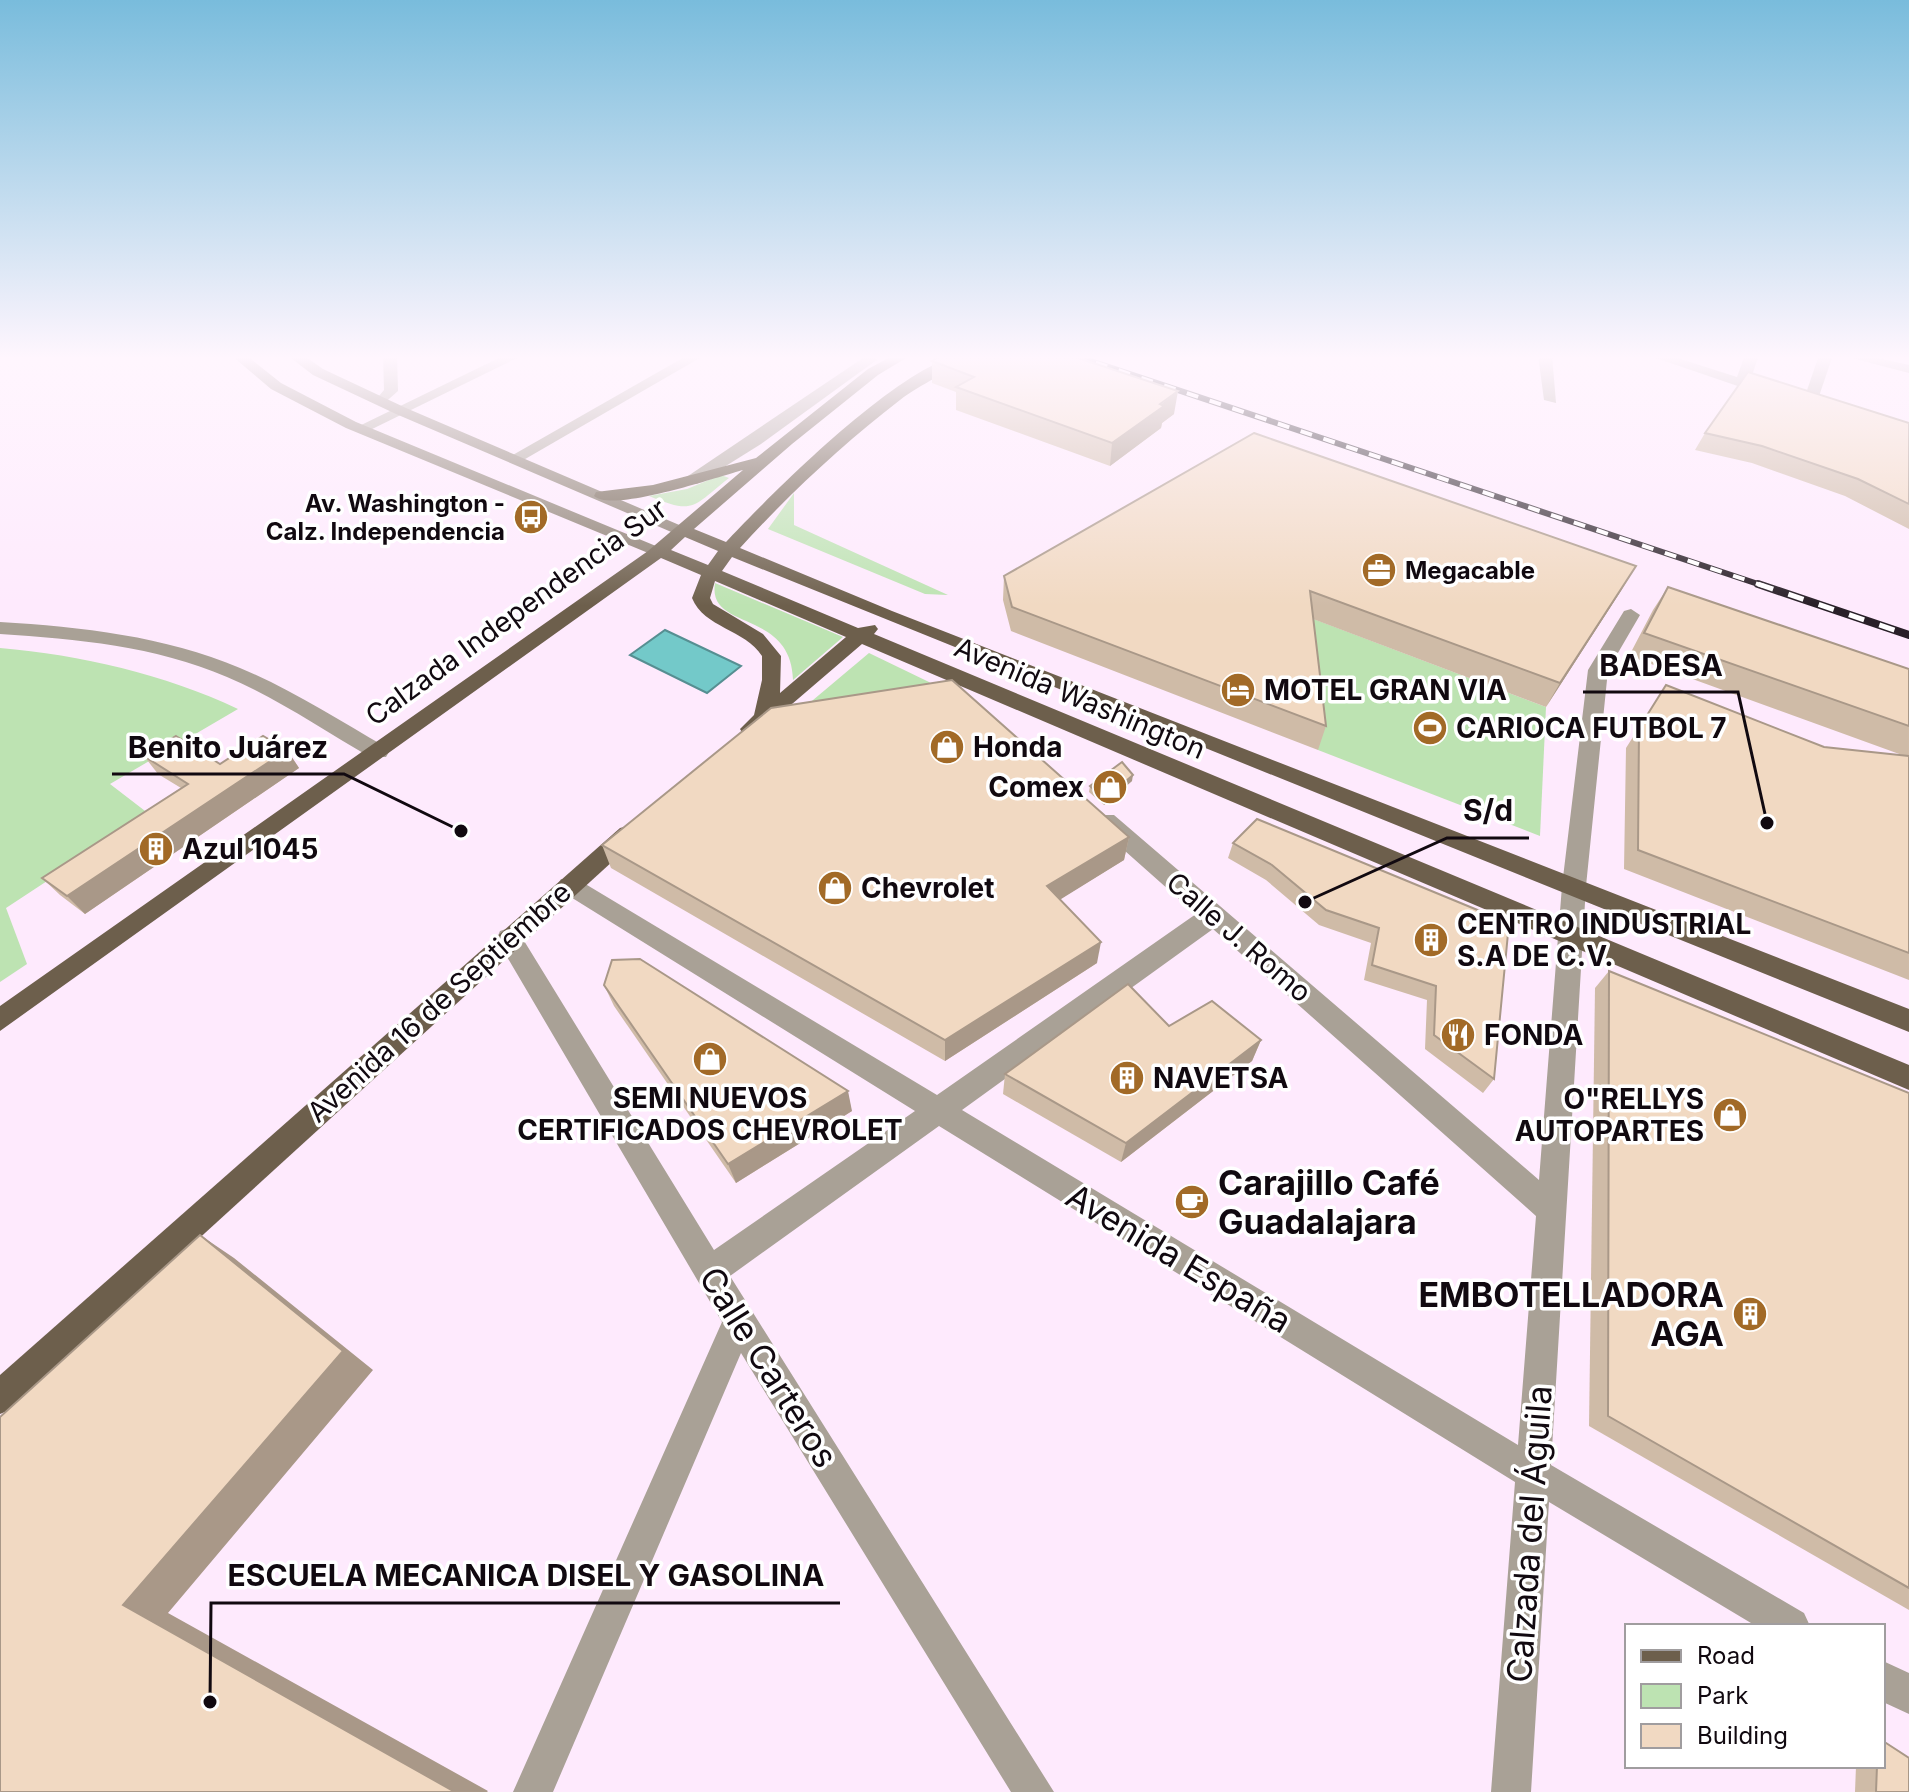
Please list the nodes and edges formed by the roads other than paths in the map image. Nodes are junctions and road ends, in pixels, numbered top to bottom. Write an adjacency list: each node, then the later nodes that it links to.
1 (385, 439): 13 (main road, Avenida Washington)
2 (466, 439): 8 (main road, Avenida Washington)
3 (550, 439): 8 (street)
4 (758, 439): 9 (street)
5 (789, 439): 7 (main road, Calzada Independencia Sur)
6 (850, 439): 12 (main road)
7 (766, 457): 9 (main road); 11 (main road, Calzada Independencia Sur)
8 (514, 459): 10 (main road, Avenida Washington)
9 (691, 481): 10 (main road)
10 (602, 496): 11 (main road, Avenida Washington)
11 (682, 530): 12 (main road, Avenida Washington); 13 (main road, Calzada Independencia Sur)
12 (728, 548): 14 (main road); 15 (main road, Avenida Washington)
13 (659, 551): 14 (main road, Avenida Washington); 23 (main road, Calzada Independencia Sur)
14 (710, 572): 18 (main road, Avenida Washington); 21 (main road)
15 (885, 615): 18 (main road); 27 (main road, Avenida Washington)
16 (1631, 615): 27 (street, Calzada del Águila)
17 (0, 628): 23 (street)
18 (858, 637): 19 (main road, Avenida Washington); 21 (main road)
19 (925, 665): 20 (street); 29 (main road, Avenida Washington)
20 (977, 709)
21 (763, 718): 22 (main road)
22 (726, 749)
23 (378, 752): 31 (main road, Calzada Independencia Sur)
24 (1084, 802): 28 (street, Calle J. Romo)
25 (654, 812): 26 (main road, Avenida 16 de Septiembre)
26 (569, 885): 30 (main road, Avenida 16 de Septiembre); 34 (street, Avenida España)
27 (1574, 886): 29 (street, Calzada del Águila); 32 (main road, Avenida Washington)
28 (1214, 915): 34 (street); 35 (street, Calle J. Romo)
29 (1572, 936): 33 (main road, Avenida Washington); 35 (street, Calzada del Águila)
30 (509, 938): 36 (street, Calle Carteros); 38 (main road, Avenida 16 de Septiembre)
31 (0, 1020)
32 (1909, 1021)
33 (1909, 1078)
34 (937, 1110): 36 (street); 39 (street, Avenida España)
35 (1552, 1211): 39 (street, Calzada del Águila)
36 (710, 1272): 37 (street, Calle Carteros)
37 (739, 1320): 43 (street); 44 (street, Calle Carteros)
38 (0, 1397)
39 (1534, 1474): 40 (street, Avenida España); 45 (street, Calzada del Águila)
40 (1788, 1624)
41 (1885, 1681): 42 (street)
42 (1909, 1695)
43 (533, 1792)
44 (1034, 1792)
45 (1511, 1792)

